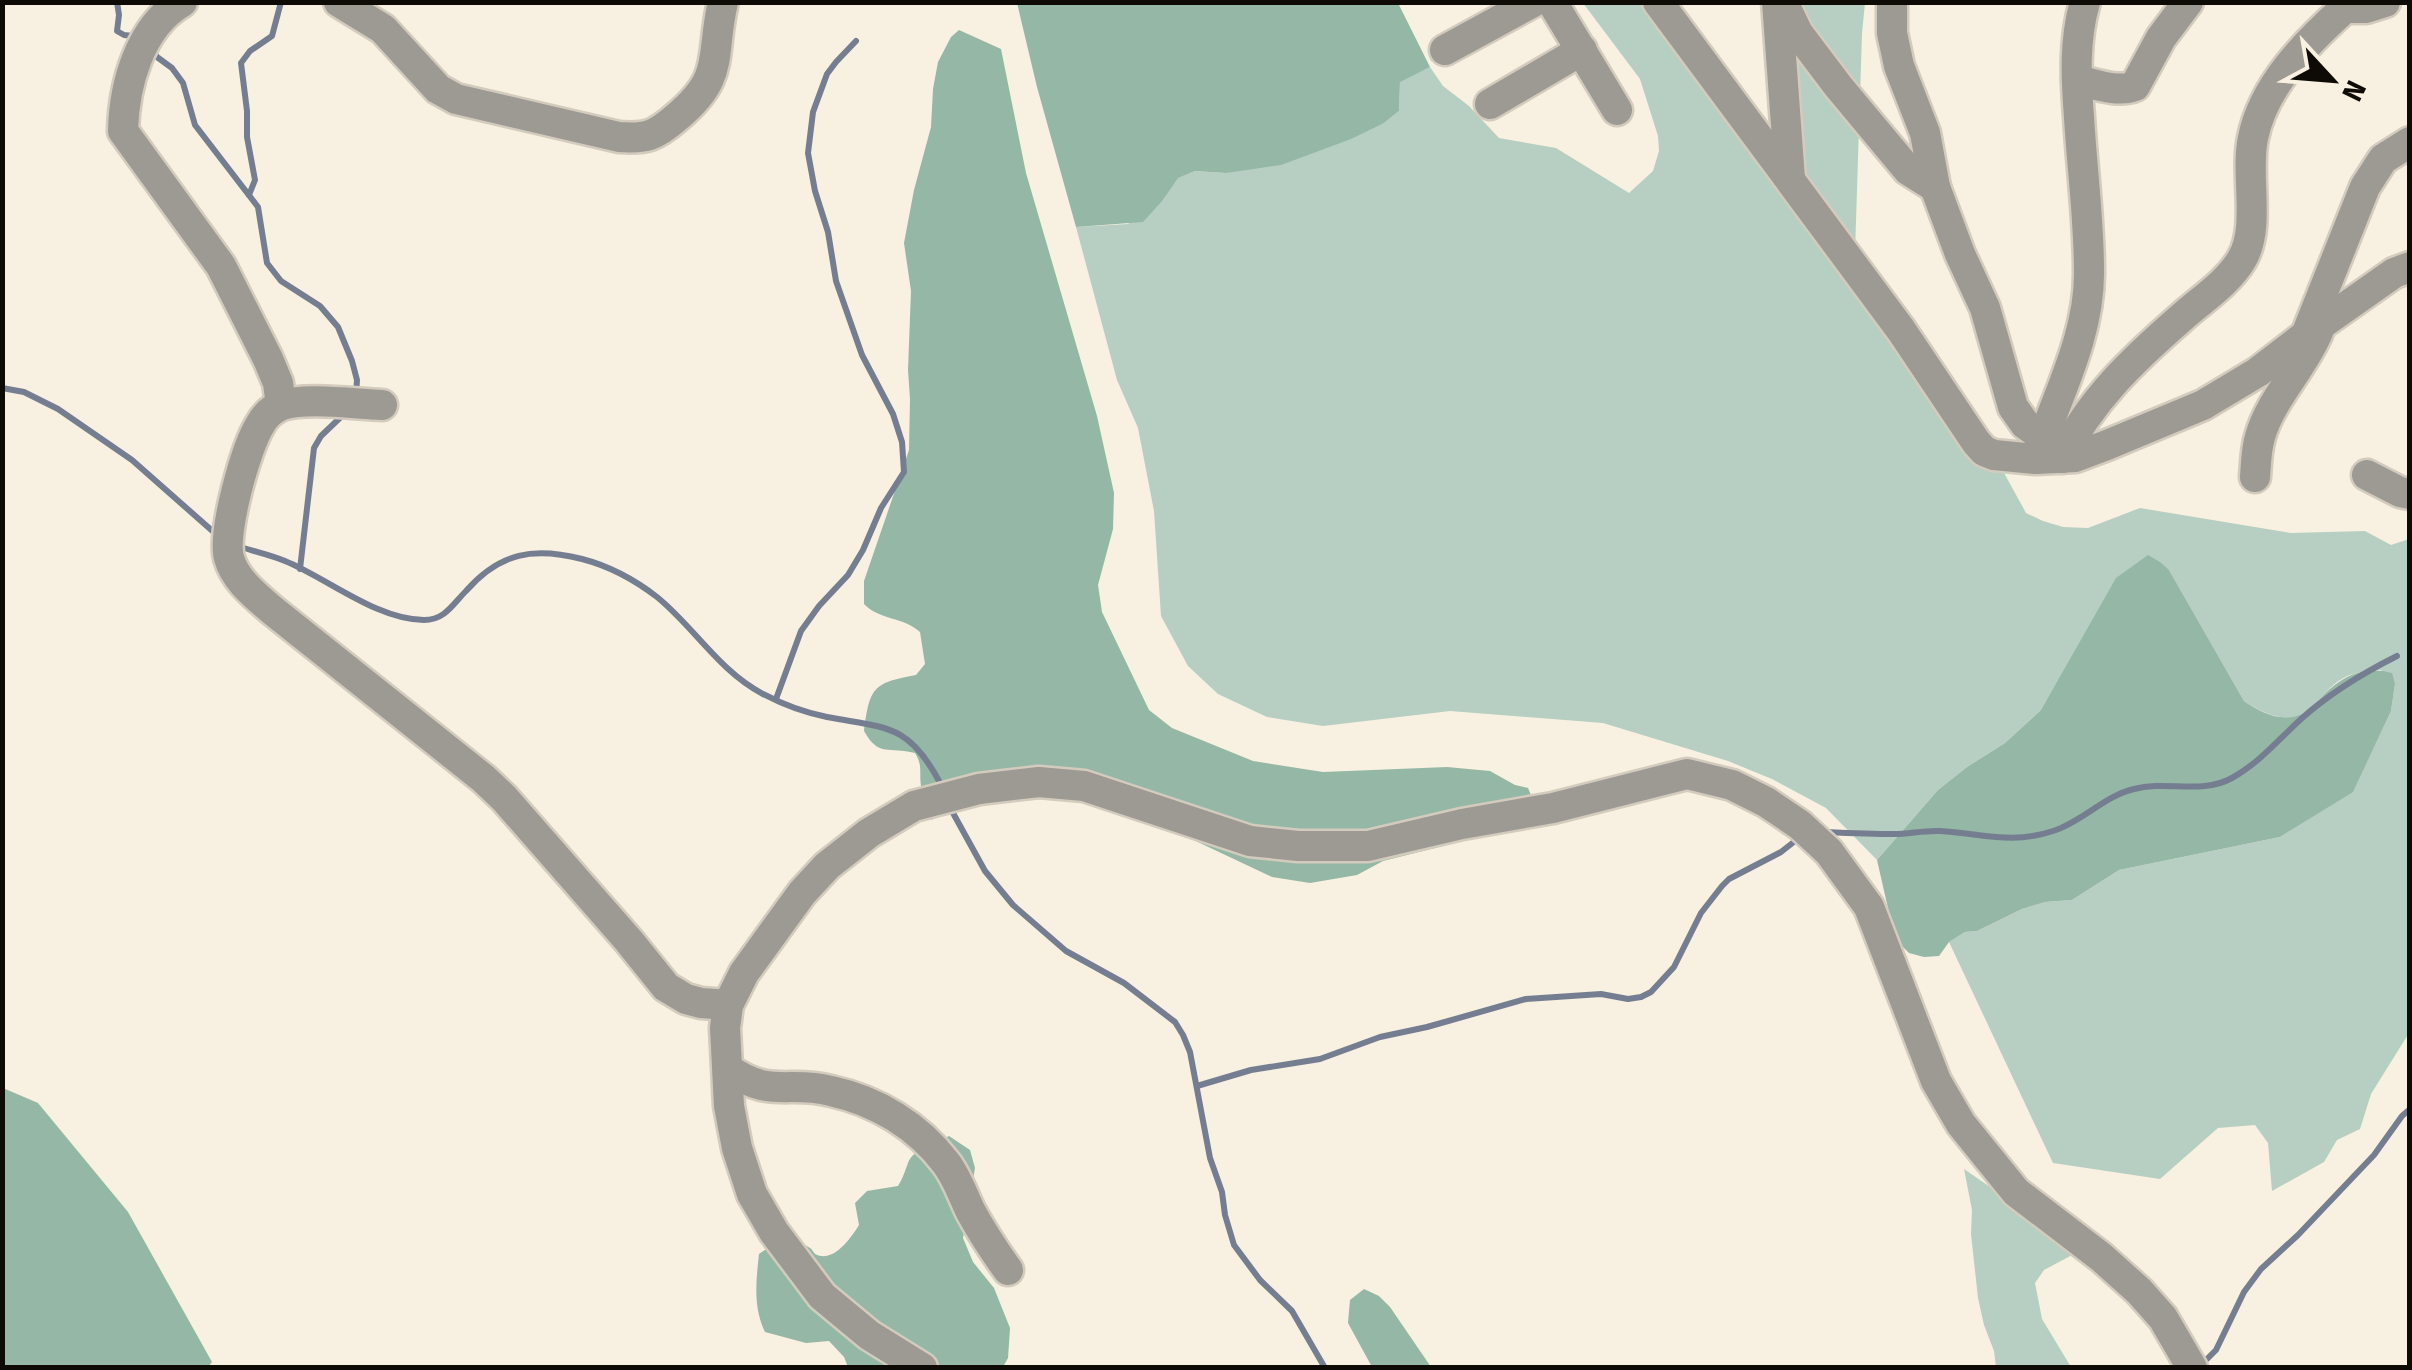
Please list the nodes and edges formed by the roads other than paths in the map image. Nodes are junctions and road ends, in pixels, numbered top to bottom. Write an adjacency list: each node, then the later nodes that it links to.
1 (182, 2): 23 (street)
2 (340, 2): 3 (street)
3 (723, 2)
4 (1533, 2): 13 (street)
5 (1658, 2): 19 (street)
6 (1780, 2): 19 (street); 20 (street)
7 (1892, 2): 20 (street)
8 (2085, 2): 15 (street)
9 (2188, 2): 15 (street)
10 (2386, 2): 11 (street)
11 (2348, 5): 25 (street)
12 (1563, 9): 14 (street)
13 (1445, 50)
14 (1582, 50): 16 (street); 17 (street)
15 (2077, 80): 25 (street)
16 (1490, 104)
17 (1617, 110)
18 (2410, 142): 22 (street)
19 (1790, 179): 25 (street)
20 (1936, 188): 25 (street)
21 (2410, 267): 22 (street)
22 (2313, 330): 25 (street); 27 (street)
23 (281, 405): 24 (street); 29 (street)
24 (382, 406)
25 (2047, 451)
26 (2367, 475): 28 (street)
27 (2255, 478)
28 (2410, 494)
29 (728, 1005): 30 (street); 33 (street)
30 (728, 1070): 31 (street); 32 (street)
31 (1008, 1270)
32 (922, 1368)
33 (2192, 1368)

